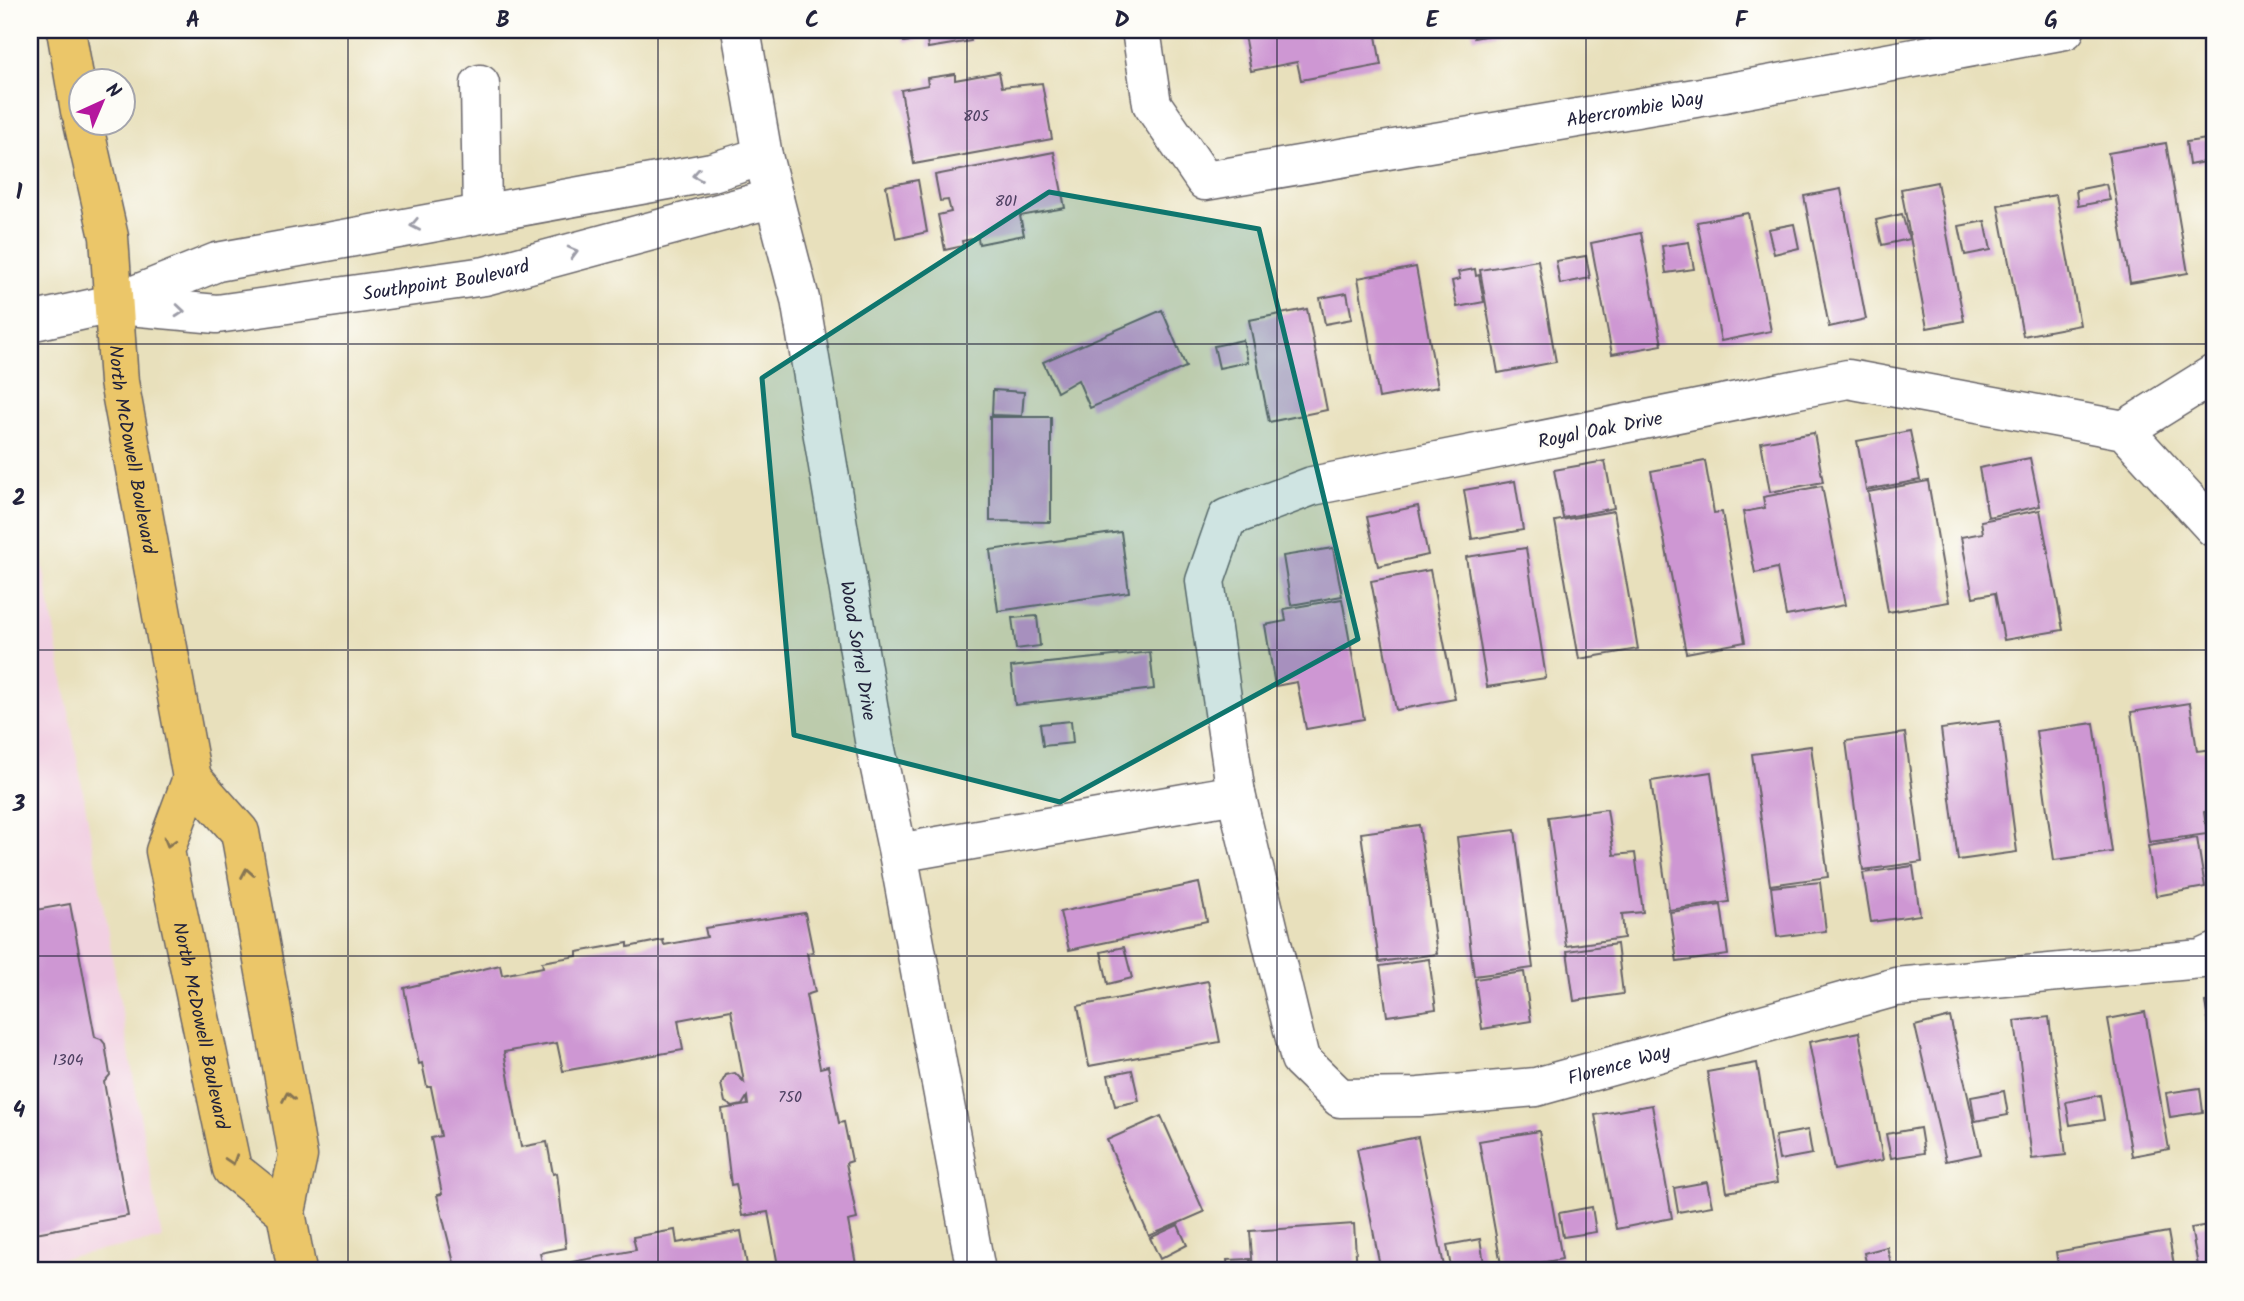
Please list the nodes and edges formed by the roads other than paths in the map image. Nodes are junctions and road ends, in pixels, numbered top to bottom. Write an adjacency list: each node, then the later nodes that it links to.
1 (66, 30): 5 (main road)
2 (741, 30): 8 (street, Wood Sorrel Drive)
3 (1141, 30): 4 (street, Abercrombie Way)
4 (2065, 30)
5 (72, 66)
6 (480, 84): 10 (street)
7 (86, 136): 11 (main road, North McDowell Boulevard)
8 (763, 156): 9 (street, Wood Sorrel Drive); 10 (street, Southpoint Boulevard, one-way to 10)
9 (774, 198): 11 (street, Southpoint Boulevard, one-way to 9); 18 (street, Wood Sorrel Drive)
10 (482, 212): 11 (street, Southpoint Boulevard, one-way to 11)
11 (112, 304): 12 (street, Southpoint Boulevard); 16 (main road, North McDowell Boulevard)
12 (30, 323)
13 (2214, 374): 14 (street)
14 (2123, 430): 15 (street); 17 (street, Royal Oak Drive)
15 (2214, 528)
16 (192, 778): 20 (main road, one-way to 16); 20 (main road, North McDowell Boulevard, one-way to 20)
17 (1236, 794): 18 (street); 19 (street, Florence Way)
18 (898, 853): 22 (street, Wood Sorrel Drive)
19 (2214, 953)
20 (286, 1212): 21 (main road)
21 (297, 1271)
22 (976, 1271)

